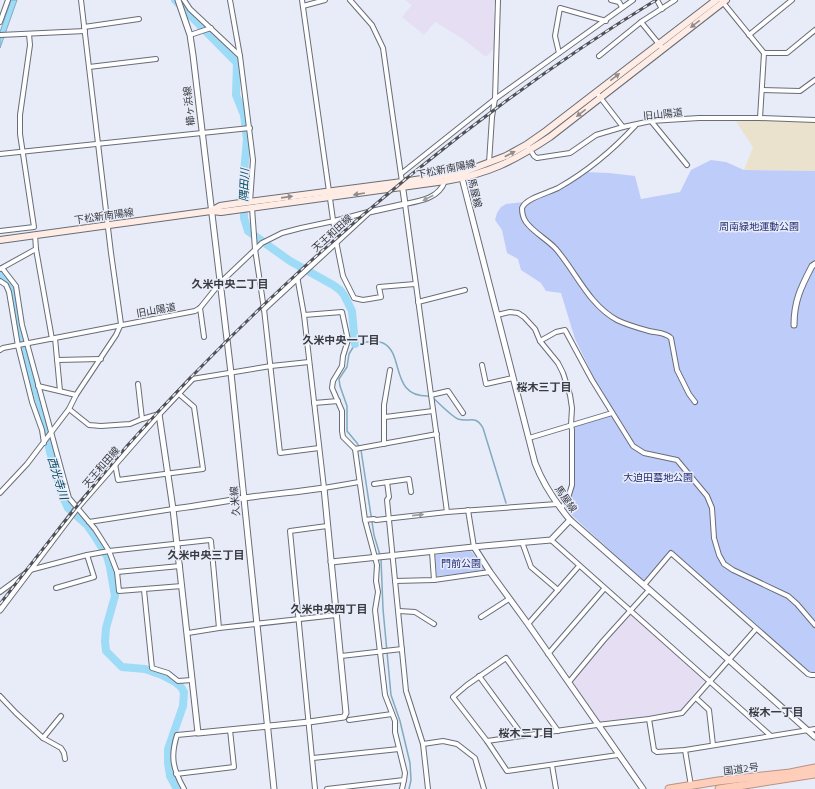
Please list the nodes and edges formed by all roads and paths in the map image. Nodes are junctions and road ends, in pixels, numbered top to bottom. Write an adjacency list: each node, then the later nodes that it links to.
1 (8, 0): 23 (street)
2 (81, 0): 26 (street)
3 (178, 0): 30 (street, 櫛ヶ浜線)
4 (184, 0): 25 (street)
5 (230, 0): 36 (street)
6 (302, 0): 18 (street)
7 (325, 0): 18 (street)
8 (350, 0): 59 (street)
9 (498, 0): 44 (street)
10 (611, 0): 19 (street)
11 (623, 0): 19 (street)
12 (633, 0): 19 (street)
13 (657, 0): 20 (street)
14 (675, 0): 20 (street)
15 (716, 0): 32 (main road, 下松新南陽線)
16 (792, 0): 31 (street)
17 (723, 1): 31 (street); 33 (main road, 下松新南陽線, one-way to 33)
18 (303, 6): 63 (street)
19 (624, 6): 22 (street)
20 (662, 7): 24 (street)
21 (139, 19): 26 (street)
22 (606, 20): 34 (street); 34 (street)
23 (0, 22)
24 (641, 22): 32 (street); 37 (street)
25 (211, 28): 30 (street); 36 (street)
26 (84, 29): 28 (street); 39 (street)
27 (815, 30): 35 (street)
28 (29, 34): 29 (street); 54 (street)
29 (0, 35)
30 (190, 35): 51 (street, 櫛ヶ浜線)
31 (749, 35): 35 (street)
32 (658, 43): 33 (street); 42 (main road, 下松新南陽線, one-way to 32)
33 (663, 49): 43 (main road, 下松新南陽線)
34 (559, 53): 44 (street)
35 (764, 53): 41 (street)
36 (240, 56): 50 (street)
37 (599, 56)
38 (156, 59): 39 (street)
39 (89, 67): 52 (street)
40 (815, 80): 41 (street)
41 (762, 90): 45 (street)
42 (596, 92): 43 (street); 53 (main road, 下松新南陽線)
43 (600, 98): 49 (street); 55 (main road, 下松新南陽線, one-way to 55)
44 (495, 99): 57 (street); 59 (street)
45 (760, 118): 46 (street, 旧山陽道); 47 (street, 旧山陽道)
46 (815, 120)
47 (651, 121): 48 (street, 旧山陽道); 58 (street)
48 (635, 126): 49 (street, 旧山陽道); 113 (street)
49 (623, 127): 55 (street, 旧山陽道)
50 (250, 128): 51 (street); 66 (street)
51 (201, 133): 52 (street); 67 (street, 櫛ヶ浜線)
52 (98, 144): 54 (street); 70 (street)
53 (526, 145): 55 (street); 57 (main road, 下松新南陽線, one-way to 53)
54 (22, 151): 56 (street); 71 (street)
55 (530, 151): 60 (main road, 下松新南陽線)
56 (0, 154)
57 (489, 163): 60 (main road, 下松新南陽線)
58 (687, 165)
59 (402, 173): 62 (street)
60 (461, 176): 61 (main road, 下松新南陽線); 62 (main road, 下松新南陽線); 88 (street, 馬屋線)
61 (445, 181): 62 (main road, 下松新南陽線); 65 (street, one-way to 65)
62 (402, 184): 63 (main road, 下松新南陽線); 64 (main road, 下松新南陽線, one-way to 64); 65 (street)
63 (329, 191): 64 (street); 66 (main road, 下松新南陽線, one-way to 63)
64 (330, 198): 66 (main road, 下松新南陽線); 69 (street)
65 (405, 204): 68 (street, 天王和田線); 82 (street)
66 (250, 205): 67 (main road, 下松新南陽線); 76 (street)
67 (211, 211): 70 (main road, 下松新南陽線); 81 (street, 久米線)
68 (369, 212): 69 (street); 74 (street, 天王和田線)
69 (334, 221): 74 (street); 76 (street)
70 (108, 226): 72 (main road, 下松新南陽線); 89 (street)
71 (0, 231)
72 (35, 235): 73 (main road, 下松新南陽線); 75 (street)
73 (0, 240)
74 (336, 241): 79 (street, 天王和田線); 82 (street)
75 (36, 249): 78 (street); 92 (street)
76 (254, 249): 81 (street); 86 (street)
77 (815, 264): 90 (street)
78 (1, 268): 94 (street)
79 (298, 276): 86 (street, 天王和田線); 87 (street)
80 (0, 280): 95 (street)
81 (220, 283): 85 (street); 103 (street, 久米線)
82 (415, 284): 84 (street)
83 (464, 290): 84 (street)
84 (418, 302): 111 (street)
85 (200, 308): 89 (street, 旧山陽道); 91 (street)
86 (264, 308): 101 (street)
87 (304, 315): 99 (street); 112 (street)
88 (497, 315): 93 (street); 104 (street, 馬屋線)
89 (121, 324): 92 (street, 旧山陽道); 97 (street)
90 (794, 325)
91 (204, 336)
92 (53, 339): 94 (street, 旧山陽道); 98 (street)
93 (540, 341): 118 (street); 122 (street)
94 (28, 343): 95 (street, 旧山陽道); 107 (street)
95 (18, 346): 96 (street, 旧山陽道); 126 (street)
96 (0, 350)
97 (101, 359): 98 (street); 110 (street)
98 (57, 360): 108 (street)
99 (310, 362): 101 (street); 114 (street)
100 (482, 365): 104 (street)
101 (271, 366): 103 (street); 128 (street)
102 (390, 370): 120 (street)
103 (231, 372): 105 (street); 138 (street, 久米線)
104 (513, 378): 125 (street, 馬屋線)
105 (192, 379): 109 (street, 天王和田線)
106 (138, 384): 121 (street)
107 (38, 386): 108 (street); 123 (street)
108 (60, 391): 110 (street)
109 (178, 393): 119 (street, 天王和田線); 131 (street)
110 (76, 395): 115 (street)
111 (431, 395): 116 (street); 117 (street)
112 (338, 401): 114 (street); 129 (street)
113 (695, 402)
114 (314, 403): 128 (street)
115 (69, 409): 121 (street); 123 (street)
116 (433, 411): 120 (street); 124 (street)
117 (463, 413)
118 (612, 413): 122 (street); 185 (street)
119 (159, 414): 121 (street); 130 (street, 天王和田線); 131 (street)
120 (385, 417): 127 (street)
121 (142, 418)
122 (571, 425): 125 (street); 142 (street)
123 (50, 433): 126 (street); 140 (street)
124 (437, 434): 127 (street); 144 (street)
125 (529, 438): 139 (street, 馬屋線)
126 (44, 443): 137 (street)
127 (384, 444): 129 (street)
128 (319, 448): 135 (street)
129 (355, 449): 132 (street)
130 (115, 464): 131 (street); 140 (street, 天王和田線)
131 (168, 473): 141 (street)
132 (359, 482): 135 (street); 146 (street)
133 (387, 482): 134 (street); 136 (street); 145 (street)
134 (374, 484)
135 (324, 488): 138 (street); 149 (street)
136 (411, 492)
137 (0, 493)
138 (244, 498): 141 (street); 182 (street, 久米線)
139 (557, 504): 142 (street, 馬屋線); 143 (street)
140 (77, 508): 148 (street); 162 (street, 天王和田線)
141 (174, 509): 148 (street); 152 (street)
142 (561, 509): 147 (street, 馬屋線)
143 (468, 510): 144 (street); 153 (street)
144 (447, 512): 145 (street, one-way to 144)
145 (390, 518): 146 (street); 157 (street)
146 (365, 520): 158 (street)
147 (570, 520): 150 (street); 168 (street, 馬屋線)
148 (89, 522): 154 (street)
149 (327, 526): 159 (street); 181 (street)
150 (551, 540): 151 (street); 161 (street)
151 (522, 542): 153 (street); 172 (street)
152 (177, 544): 154 (street); 160 (street); 186 (street)
153 (474, 547): 155 (street); 164 (street)
154 (109, 551): 156 (street); 163 (street)
155 (432, 552): 157 (street); 165 (street)
156 (87, 555): 162 (street); 169 (street)
157 (393, 556): 158 (street); 166 (street)
158 (376, 558): 159 (street); 190 (street)
159 (331, 562): 179 (street)
160 (180, 566): 163 (street); 167 (street)
161 (580, 566): 170 (street); 172 (street)
162 (30, 570): 174 (street); 176 (street, 天王和田線)
163 (117, 572): 171 (street)
164 (490, 572): 165 (street); 175 (street)
165 (434, 580): 166 (street)
166 (395, 581): 177 (street)
167 (182, 586): 171 (street); 188 (street)
168 (644, 586): 173 (street, 馬屋線); 187 (street)
169 (56, 588)
170 (604, 589): 178 (street); 191 (street)
171 (144, 590): 196 (street)
172 (558, 590): 184 (street)
173 (649, 590): 178 (street); 193 (street, 馬屋線)
174 (0, 592)
175 (509, 599): 180 (street); 184 (street)
176 (0, 610)
177 (399, 611): 183 (street); 189 (street)
178 (630, 611): 197 (street); 198 (street)
179 (336, 614): 181 (street); 192 (street)
180 (481, 617)
181 (298, 619): 182 (street); 205 (street)
182 (257, 623): 186 (street); 207 (street, 久米線)
183 (434, 624)
184 (528, 624): 191 (street)
185 (815, 625)
186 (219, 628): 188 (street)
187 (756, 628): 193 (street); 194 (street)
188 (188, 633): 196 (street)
189 (402, 649): 190 (street); 218 (street)
190 (380, 652): 192 (street); 201 (street)
191 (548, 654): 198 (street)
192 (341, 656): 205 (street)
193 (729, 660): 197 (street); 210 (street, 馬屋線)
194 (815, 675)
195 (479, 676): 211 (street); 213 (street); 217 (street)
196 (192, 680): 212 (street)
197 (710, 681): 200 (street); 214 (street)
198 (568, 682): 206 (street)
199 (0, 696): 216 (street)
200 (696, 698): 203 (street); 219 (street)
201 (392, 714): 204 (street); 220 (street)
202 (61, 716): 216 (street)
203 (649, 719): 206 (street); 221 (street)
204 (349, 720)
205 (309, 722): 207 (street); 223 (street)
206 (597, 725): 211 (street); 222 (street)
207 (267, 726): 209 (street); 232 (street, 久米線)
208 (815, 729): 210 (street)
209 (230, 730): 212 (street); 227 (street)
210 (807, 730): 214 (street); 215 (street, 馬屋線)
211 (558, 731): 213 (street)
212 (198, 733): 227 (street)
213 (523, 736): 217 (street)
214 (771, 736): 219 (street)
215 (815, 737)
216 (43, 738): 224 (street)
217 (487, 742): 225 (street)
218 (423, 744): 236 (street); 237 (street)
219 (714, 745): 221 (street)
220 (399, 749): 223 (street); 229 (street)
221 (685, 750): 230 (street)
222 (618, 755): 225 (street); 239 (street)
223 (312, 758): 233 (street)
224 (65, 759)
225 (552, 765): 238 (street)
226 (815, 768): 230 (highway, 国道2号)
227 (176, 774): 231 (street)
228 (815, 774): 241 (highway, 国道2号)
229 (404, 780): 234 (street); 235 (street)
230 (691, 786): 240 (highway, 国道2号)
231 (184, 789)
232 (274, 789)
233 (315, 789)
234 (327, 789)
235 (402, 789)
236 (428, 789)
237 (484, 789)
238 (556, 789)
239 (642, 789)
240 (669, 789)
241 (718, 789)

